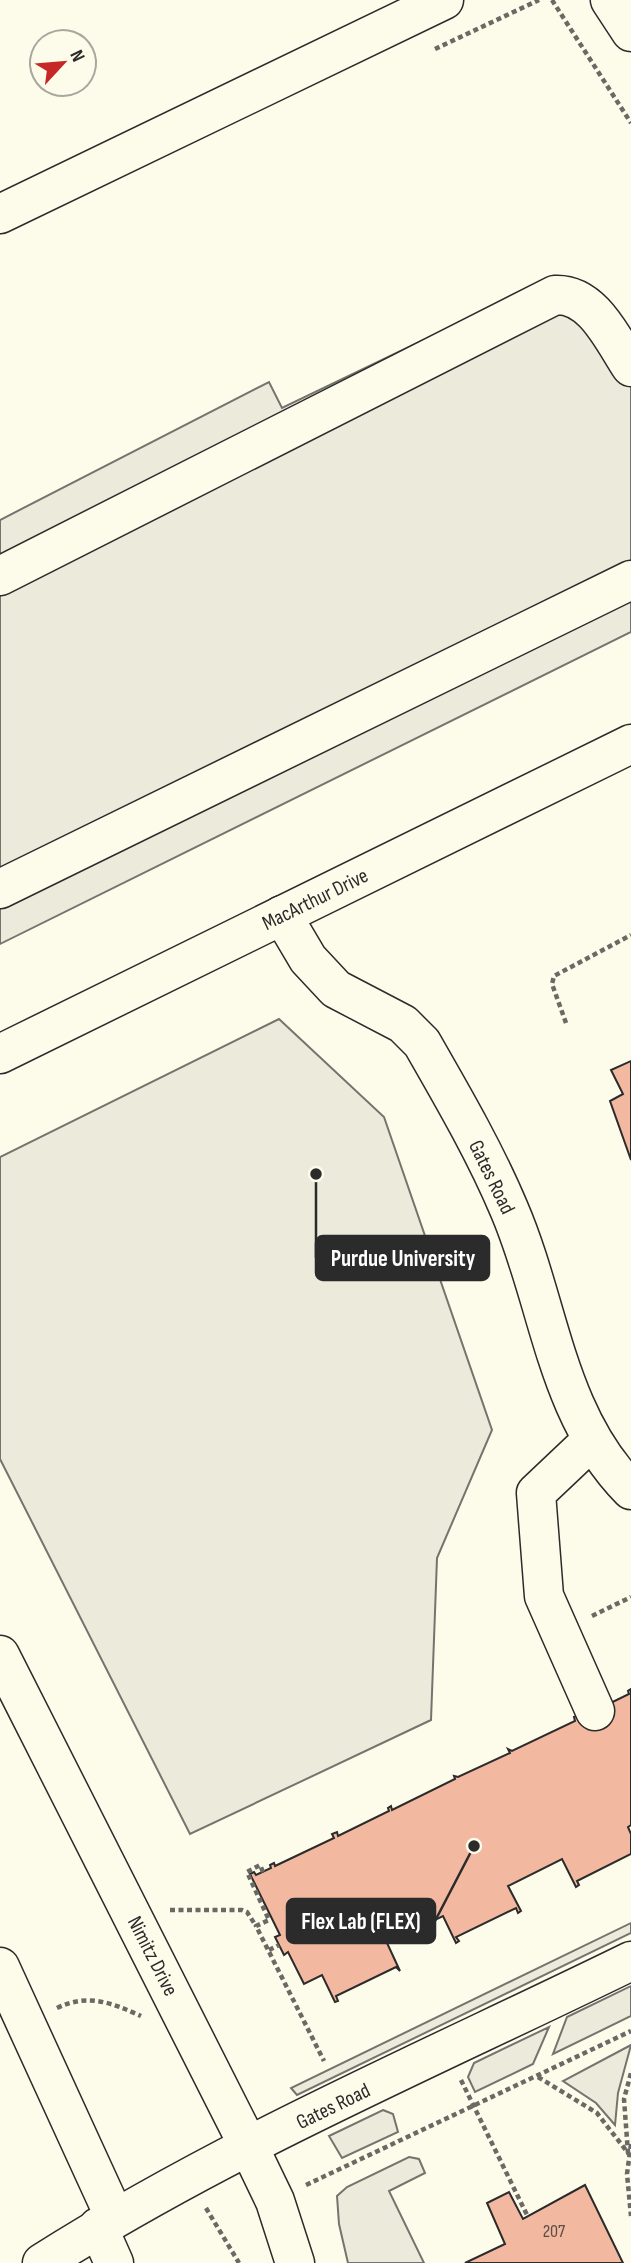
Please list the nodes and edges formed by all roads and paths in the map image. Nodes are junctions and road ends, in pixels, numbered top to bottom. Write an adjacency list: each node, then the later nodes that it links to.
1 (444, 0): 6 (street)
2 (552, 0): 5 (path)
3 (610, 0): 4 (street)
4 (631, 32)
5 (631, 123)
6 (0, 214)
7 (631, 367): 8 (street)
8 (0, 576)
9 (631, 580): 11 (street)
10 (631, 744): 12 (street, MacArthur Drive)
11 (0, 889)
12 (282, 915): 15 (street, MacArthur Drive); 16 (street, Gates Road)
13 (631, 935): 14 (path)
14 (566, 1023)
15 (0, 1054)
16 (592, 1440): 17 (street, Gates Road); 19 (street)
17 (631, 1490)
18 (0, 1655): 36 (street, Nimitz Drive)
19 (595, 1711)
20 (263, 1872): 22 (path)
21 (166, 1911): 22 (path)
22 (256, 1926): 24 (path)
23 (279, 1945): 24 (path)
24 (269, 1950): 31 (path)
25 (631, 1961): 30 (street, Gates Road)
26 (0, 1967): 28 (street)
27 (148, 2017): 28 (path)
28 (28, 2022): 42 (street)
29 (631, 2031): 33 (path)
30 (447, 2051): 34 (path); 36 (street, Gates Road)
31 (324, 2062)
32 (631, 2073): 37 (path)
33 (537, 2077): 34 (path); 37 (path)
34 (474, 2108): 38 (path); 41 (path)
35 (631, 2144): 37 (path)
36 (249, 2147): 42 (street, Gates Road); 46 (street, Nimitz Drive)
37 (628, 2154): 40 (path)
38 (305, 2186)
39 (206, 2207): 45 (path)
40 (631, 2216)
41 (527, 2217)
42 (106, 2222): 43 (street, Gates Road); 44 (street)
43 (41, 2263)
44 (114, 2263)
45 (239, 2263)
46 (295, 2263)

